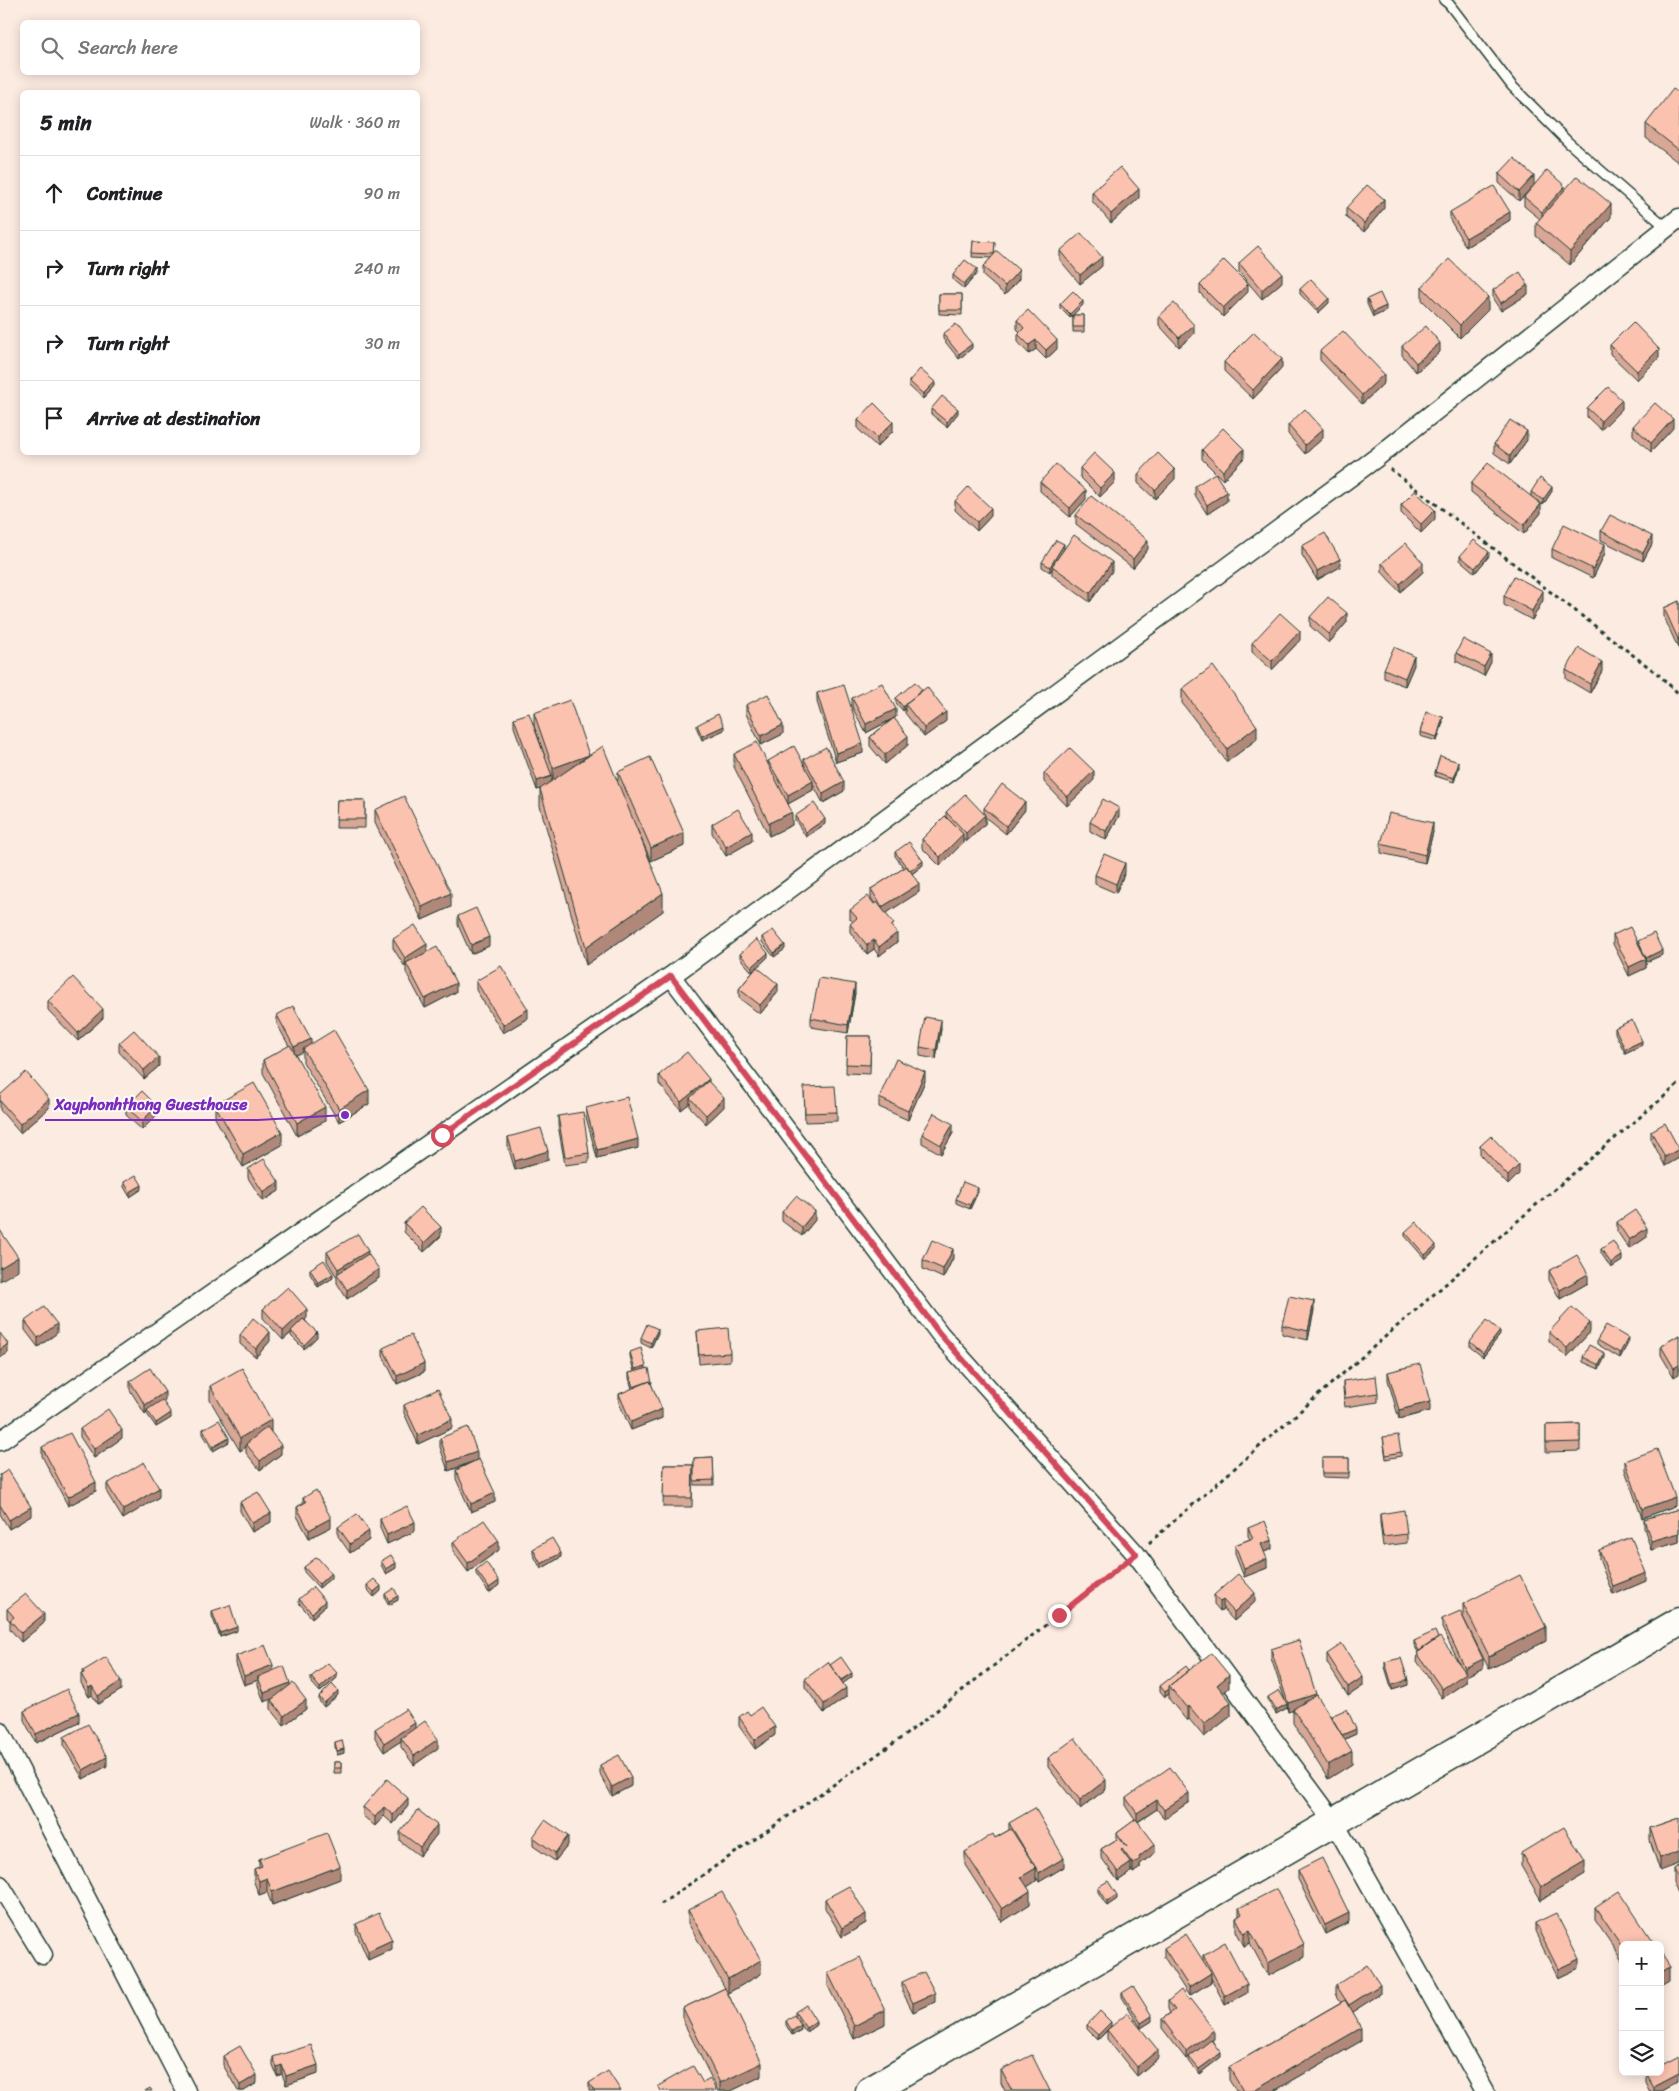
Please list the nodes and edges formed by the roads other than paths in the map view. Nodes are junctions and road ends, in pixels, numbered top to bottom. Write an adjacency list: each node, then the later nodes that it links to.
1 (1444, 0): 2 (lane)
2 (1675, 228): 3 (street)
3 (671, 976): 4 (street); 7 (street)
4 (0, 1441)
5 (1679, 1622): 7 (highway)
6 (0, 1731): 10 (street)
7 (1334, 1822): 11 (highway); 12 (street)
8 (0, 1885): 9 (street)
9 (43, 1955)
10 (186, 2091)
11 (870, 2091)
12 (1484, 2091)

